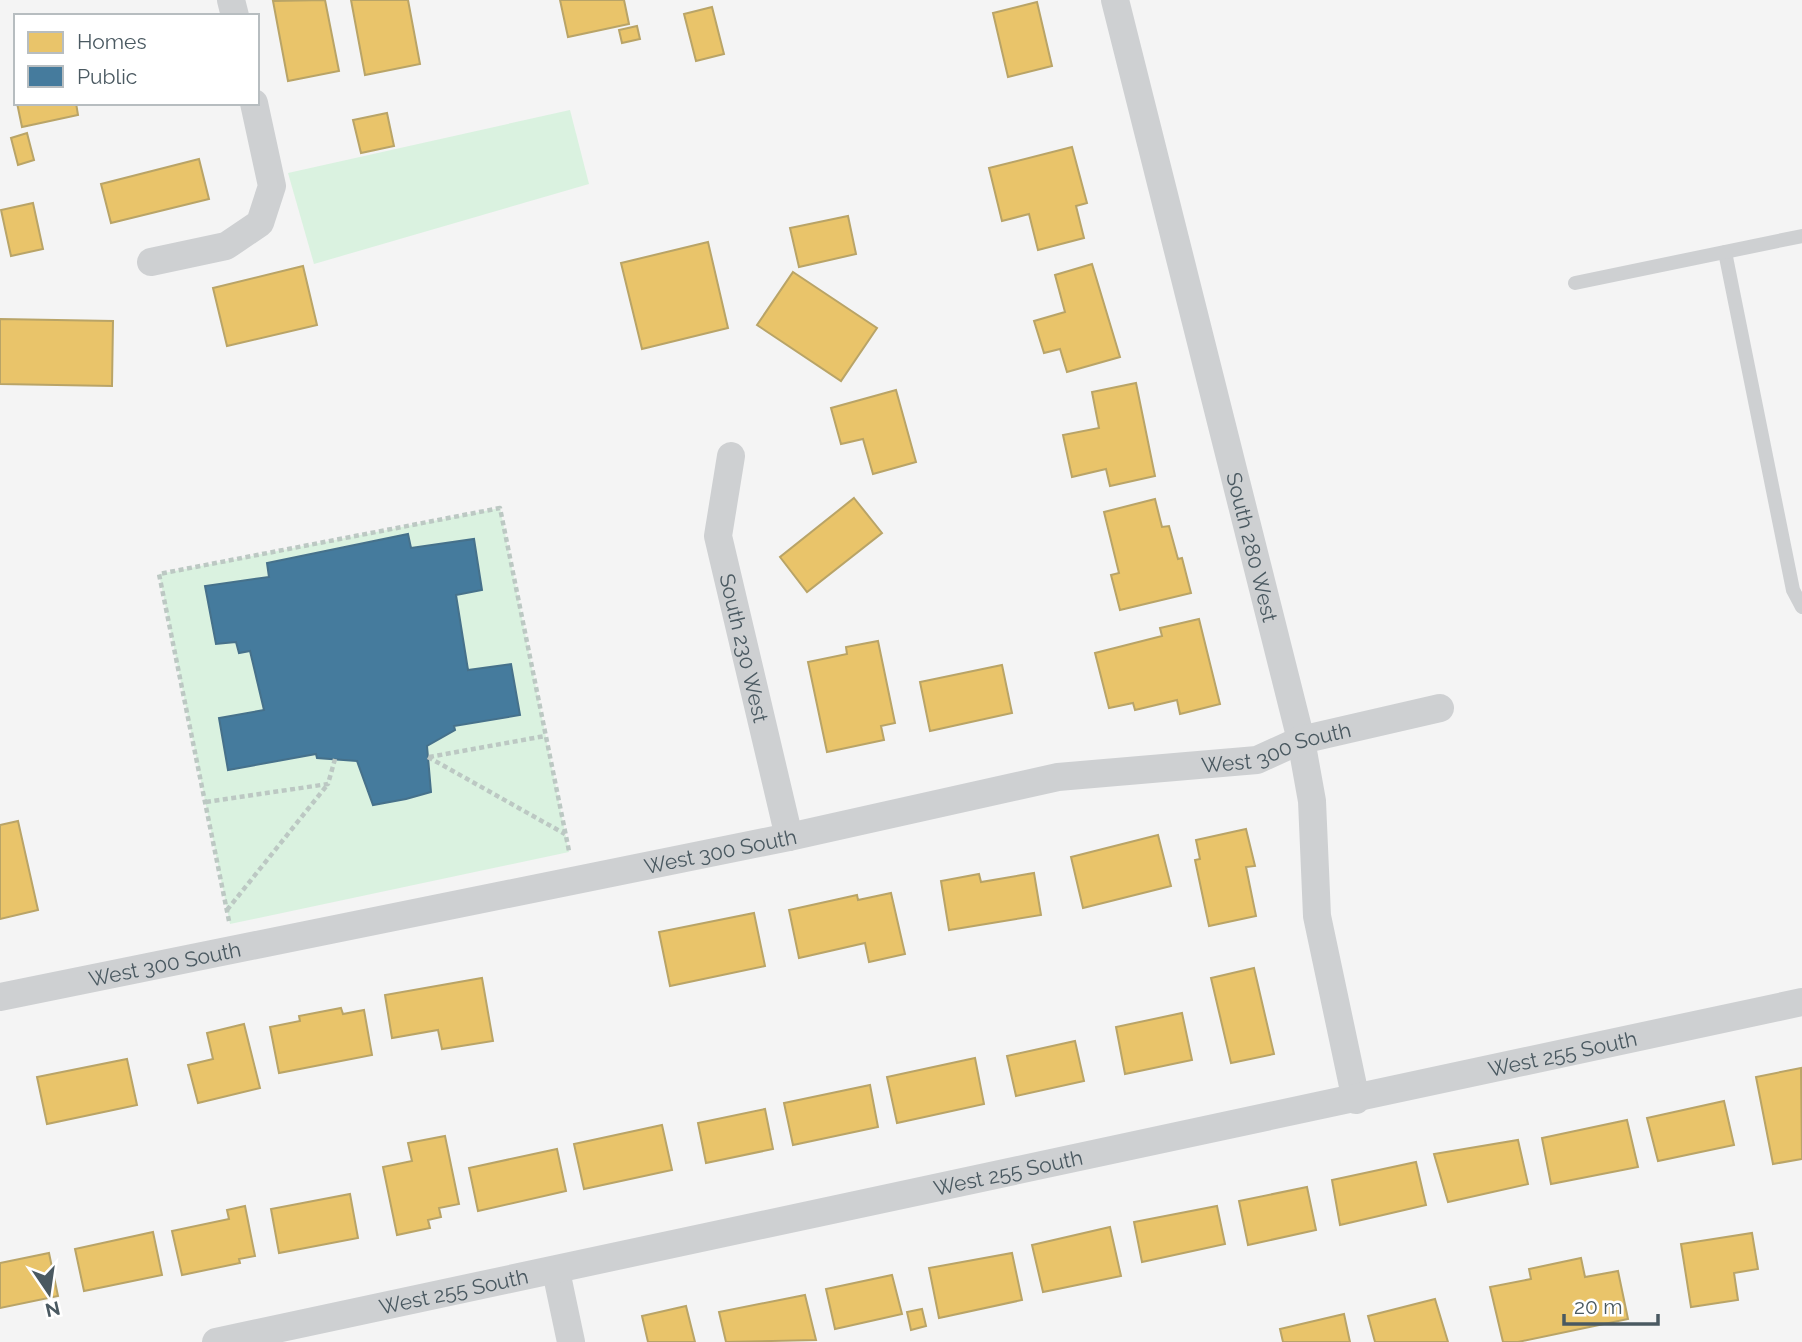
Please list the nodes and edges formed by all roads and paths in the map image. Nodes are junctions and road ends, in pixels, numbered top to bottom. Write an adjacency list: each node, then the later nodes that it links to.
1 (1115, 0): 11 (street, South 280 West)
2 (254, 105): 5 (street)
3 (1802, 236): 4 (lane)
4 (1725, 252): 6 (lane); 8 (lane)
5 (151, 262)
6 (1575, 283)
7 (730, 456): 16 (street, South 230 West)
8 (1802, 607)
9 (1440, 708): 11 (street, West 300 South)
10 (545, 736): 14 (path); 15 (path); 15 (path)
11 (1301, 740): 16 (street, West 300 South); 22 (street, South 280 West)
12 (335, 760): 13 (path)
13 (328, 784): 14 (path); 18 (path)
14 (206, 802): 18 (path)
15 (565, 834): 17 (path)
16 (789, 837): 20 (street, West 300 South)
17 (569, 852)
18 (227, 910): 19 (path)
19 (230, 924)
20 (0, 997)
21 (1802, 1002): 22 (street, West 255 South)
22 (1356, 1100): 23 (street, West 255 South)
23 (556, 1271): 24 (street, West 255 South); 25 (street)
24 (216, 1342)
25 (571, 1342)

